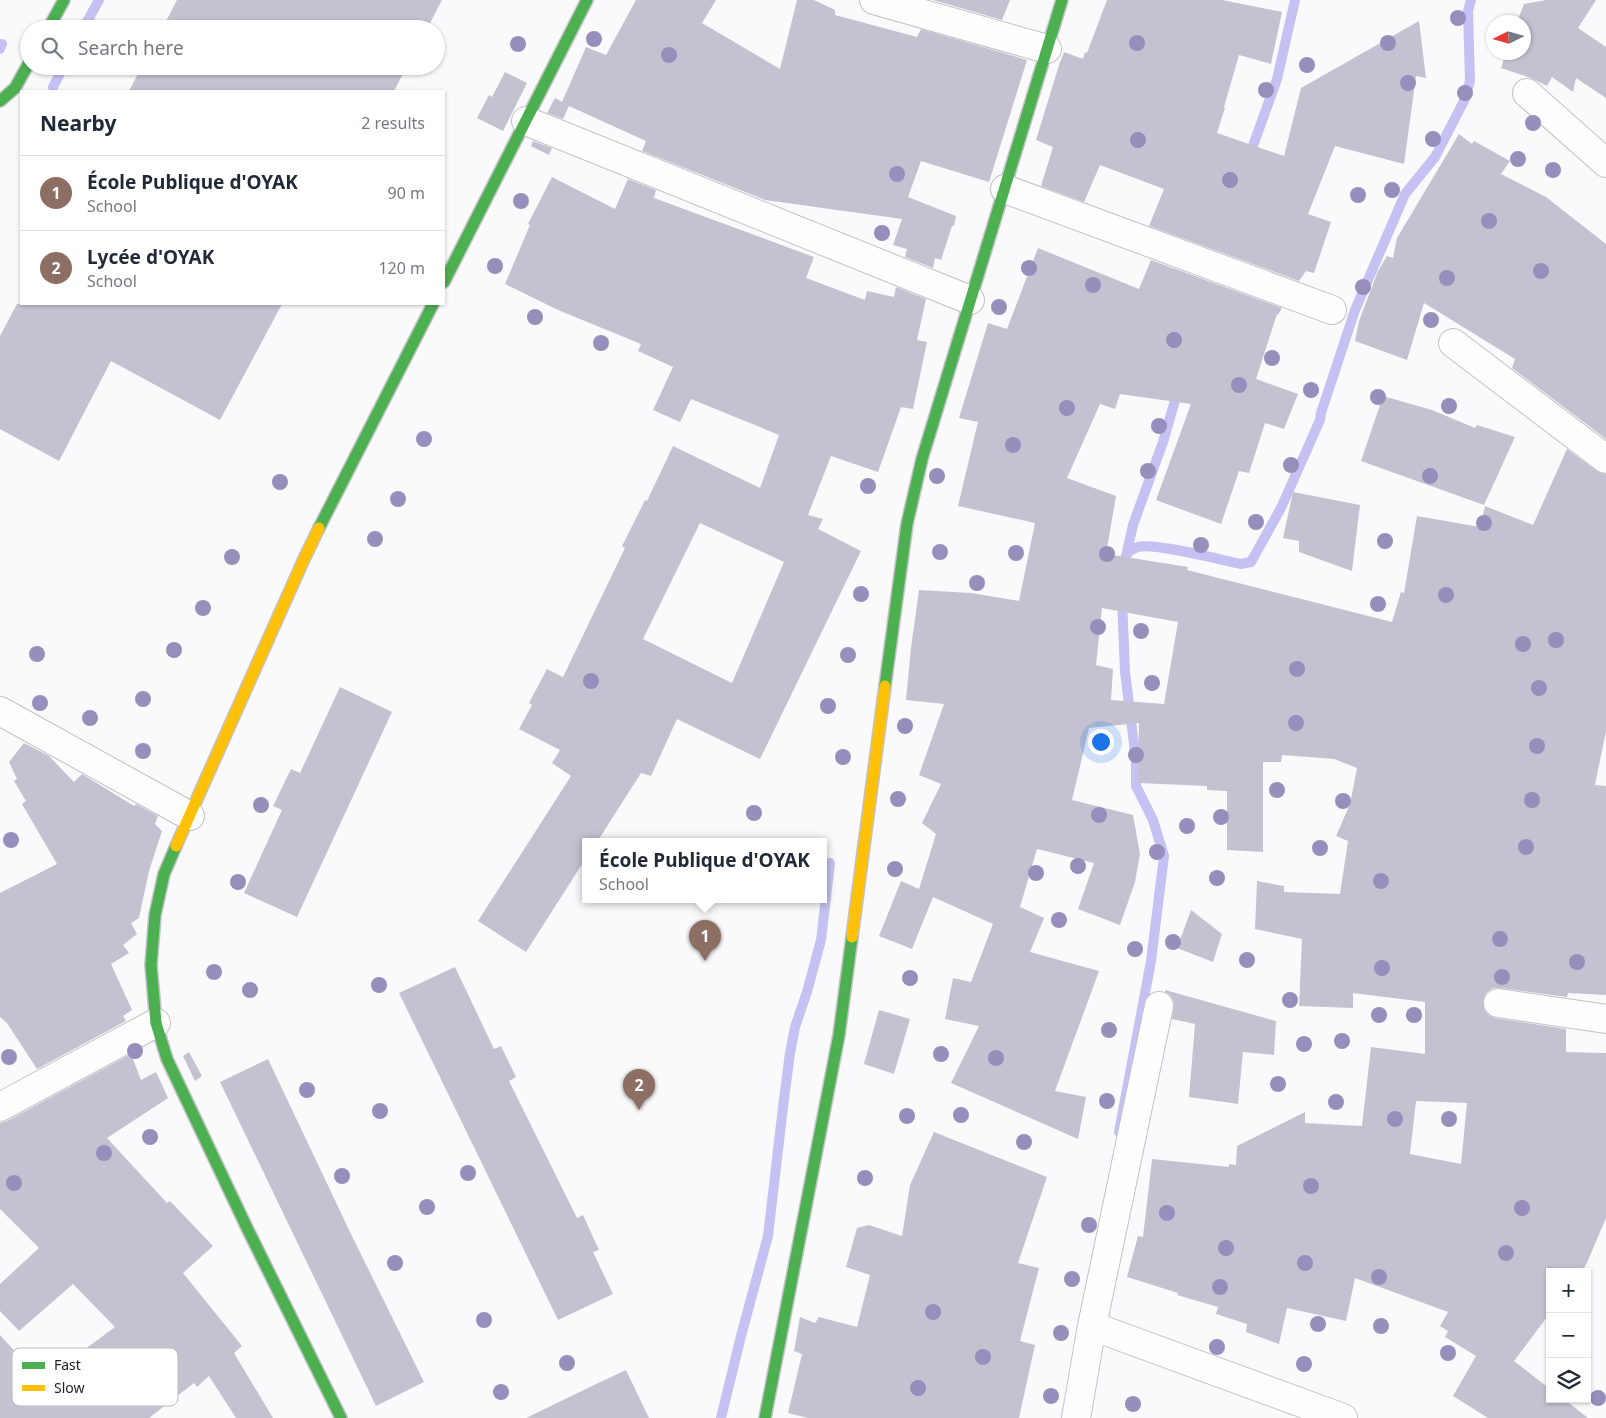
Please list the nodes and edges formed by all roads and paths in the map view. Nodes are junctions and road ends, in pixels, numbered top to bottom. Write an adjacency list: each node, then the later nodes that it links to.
1 (64, 0): 5 (street)
2 (587, 0): 10 (street)
3 (874, 0): 6 (street)
4 (1062, 0): 6 (street)
5 (53, 20)
6 (1047, 49): 12 (street)
7 (22, 75): 9 (street)
8 (1527, 93): 11 (street)
9 (0, 101)
10 (526, 121): 13 (street); 14 (street)
11 (1606, 163)
12 (1005, 189): 14 (street); 16 (street)
13 (445, 280)
14 (970, 300): 28 (street)
15 (432, 305): 20 (street)
16 (1332, 310)
17 (1452, 343): 18 (street)
18 (1606, 460)
19 (0, 710): 20 (street)
20 (190, 816): 24 (street)
21 (1498, 1003): 23 (street)
22 (1159, 1006): 26 (street)
23 (1606, 1019)
24 (156, 1023): 25 (street); 27 (street)
25 (0, 1107)
26 (1092, 1326): 29 (street); 30 (street)
27 (341, 1418)
28 (765, 1418)
29 (1076, 1418)
30 (1343, 1418)

